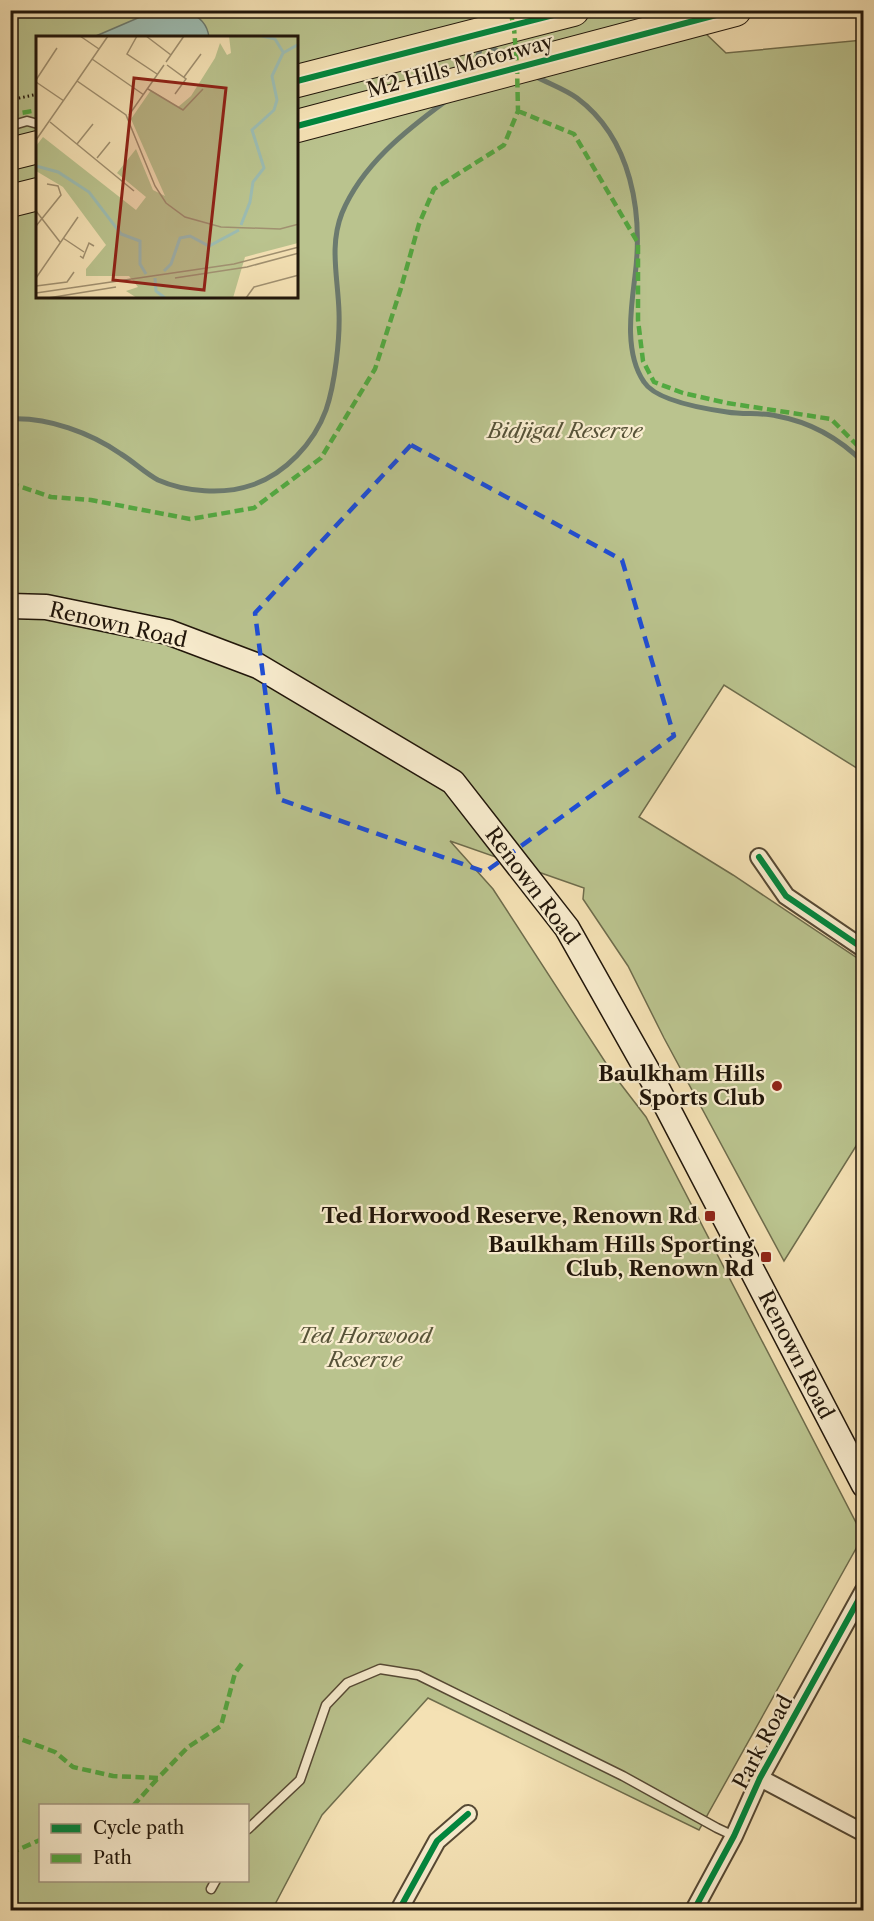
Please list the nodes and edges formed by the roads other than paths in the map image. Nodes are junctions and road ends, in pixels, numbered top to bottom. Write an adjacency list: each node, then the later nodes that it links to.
1 (573, 10): 3 (highway, M2 Hills Motorway)
2 (735, 10): 6 (highway, M2 Hills Motorway)
3 (298, 81)
4 (36, 123): 5 (lane)
5 (10, 126)
6 (298, 126)
7 (36, 148): 8 (highway)
8 (10, 154)
9 (36, 194): 10 (highway)
10 (10, 201)
11 (10, 606): 14 (main road, Renown Road)
12 (759, 857): 13 (street)
13 (864, 949)
14 (864, 1485)
15 (864, 1590): 16 (street, Park Road)
16 (760, 1778): 19 (street); 20 (street, Park Road)
17 (468, 1814): 23 (street)
18 (249, 1827): 20 (lane)
19 (864, 1833)
20 (734, 1836): 24 (street, Park Road)
21 (215, 1882): 22 (lane)
22 (211, 1889)
23 (399, 1911)
24 (694, 1911)

